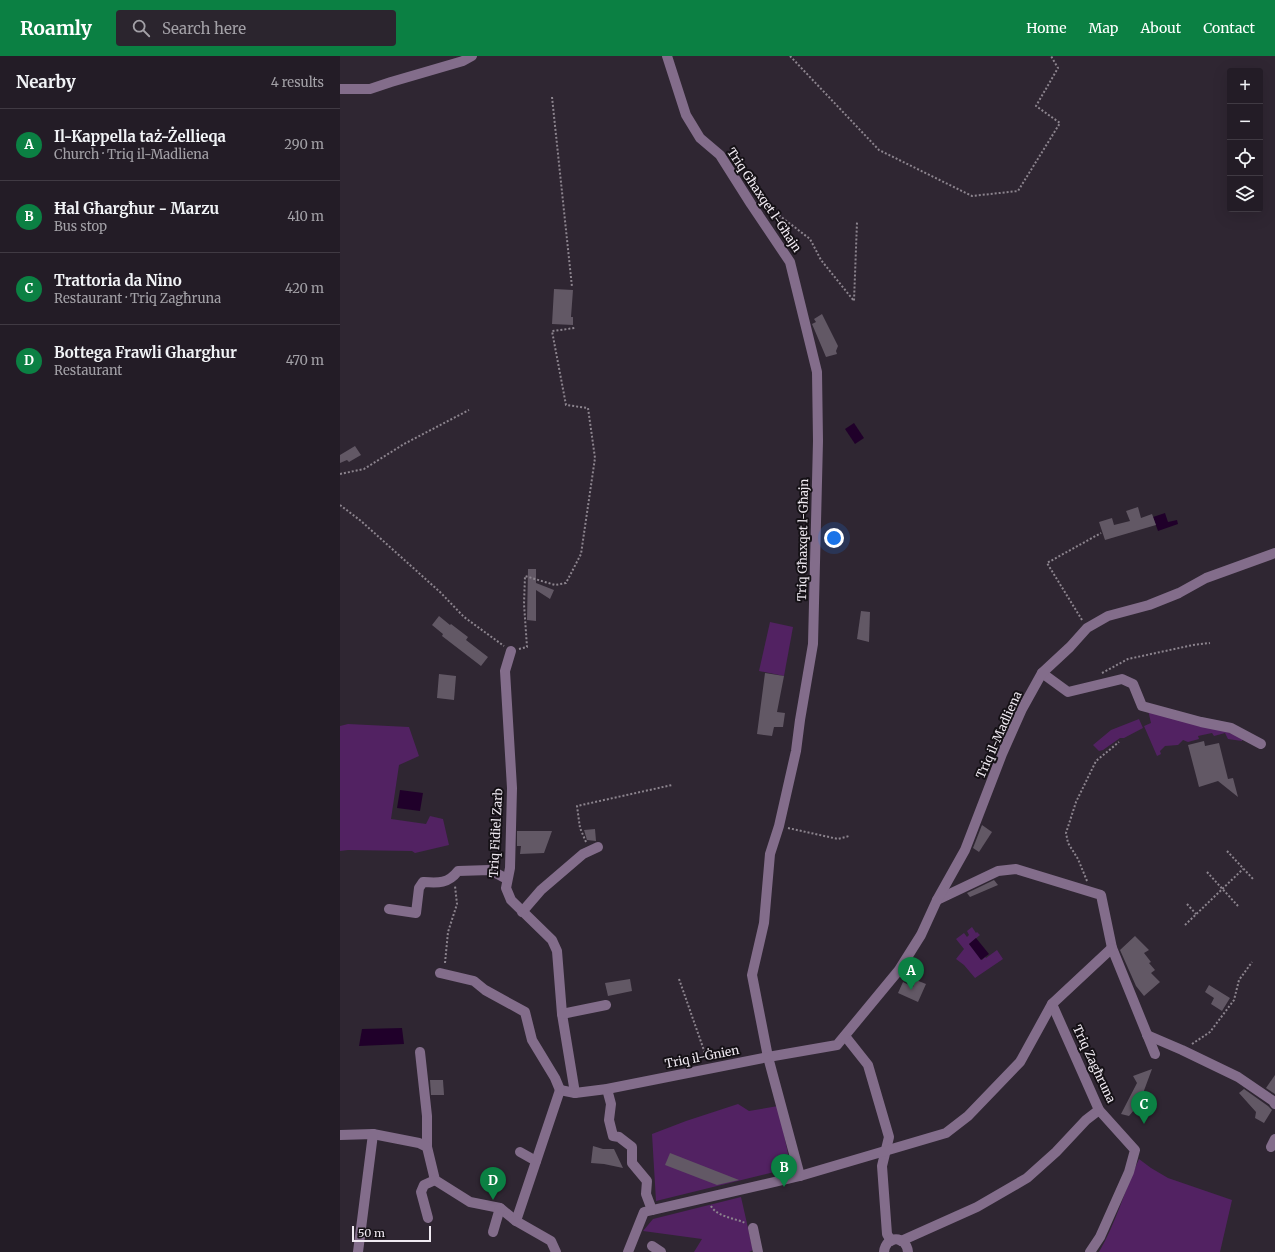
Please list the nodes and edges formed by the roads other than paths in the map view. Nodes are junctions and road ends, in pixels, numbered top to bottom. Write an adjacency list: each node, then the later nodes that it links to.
1 (472, 56): 3 (street)
2 (667, 56): 22 (street, Triq Għaxqet l-Għajn)
3 (340, 89)
4 (1275, 553): 6 (street, Triq il-Madliena)
5 (511, 650): 9 (street, Triq Fidiel Zarb)
6 (1042, 673): 7 (street); 10 (street, Triq il-Madliena)
7 (1261, 744)
8 (594, 849): 12 (street)
9 (507, 879): 11 (street); 12 (street, Triq Fidiel Zarb)
10 (937, 900): 13 (street); 19 (street, Triq il-Madliena)
11 (389, 909)
12 (522, 912): 17 (street, Triq Fidiel Zarb)
13 (1112, 948): 16 (street); 18 (street)
14 (440, 973): 24 (street)
15 (606, 1004): 17 (street)
16 (1052, 1004): 27 (street, Triq Zagħruna); 31 (street)
17 (562, 1014): 25 (street, Triq Fidiel Zarb)
18 (1147, 1035): 21 (street); 26 (street)
19 (845, 1036): 22 (street, Triq il-Ġnien); 31 (street)
20 (420, 1052): 30 (street)
21 (1155, 1054)
22 (768, 1057): 23 (street, Triq il-Ġnien); 34 (street, Triq Għaxqet l-Għajn)
23 (607, 1089): 25 (street, Triq il-Ġnien); 37 (street)
24 (560, 1090): 25 (street, Triq il-Ġnien); 33 (street)
25 (575, 1092)
26 (1274, 1102)
27 (1099, 1110): 42 (street); 51 (street, Triq Zagħruna)
28 (373, 1134): 29 (street); 30 (street); 44 (street)
29 (340, 1135)
30 (427, 1147): 35 (street)
31 (886, 1151): 34 (street); 42 (street)
32 (520, 1152): 33 (street)
33 (536, 1161): 39 (street)
34 (800, 1176): 37 (street)
35 (435, 1180): 36 (street); 38 (street)
36 (500, 1208): 39 (street); 41 (street)
37 (652, 1210): 46 (street)
38 (428, 1218)
39 (516, 1221): 45 (street)
40 (753, 1228): 48 (street)
41 (493, 1232)
42 (896, 1241): 49 (street); 50 (street)
43 (652, 1246): 47 (street)
44 (358, 1252)
45 (556, 1252)
46 (628, 1252)
47 (661, 1252)
48 (758, 1252)
49 (884, 1252)
50 (908, 1252)
51 (1090, 1252)

